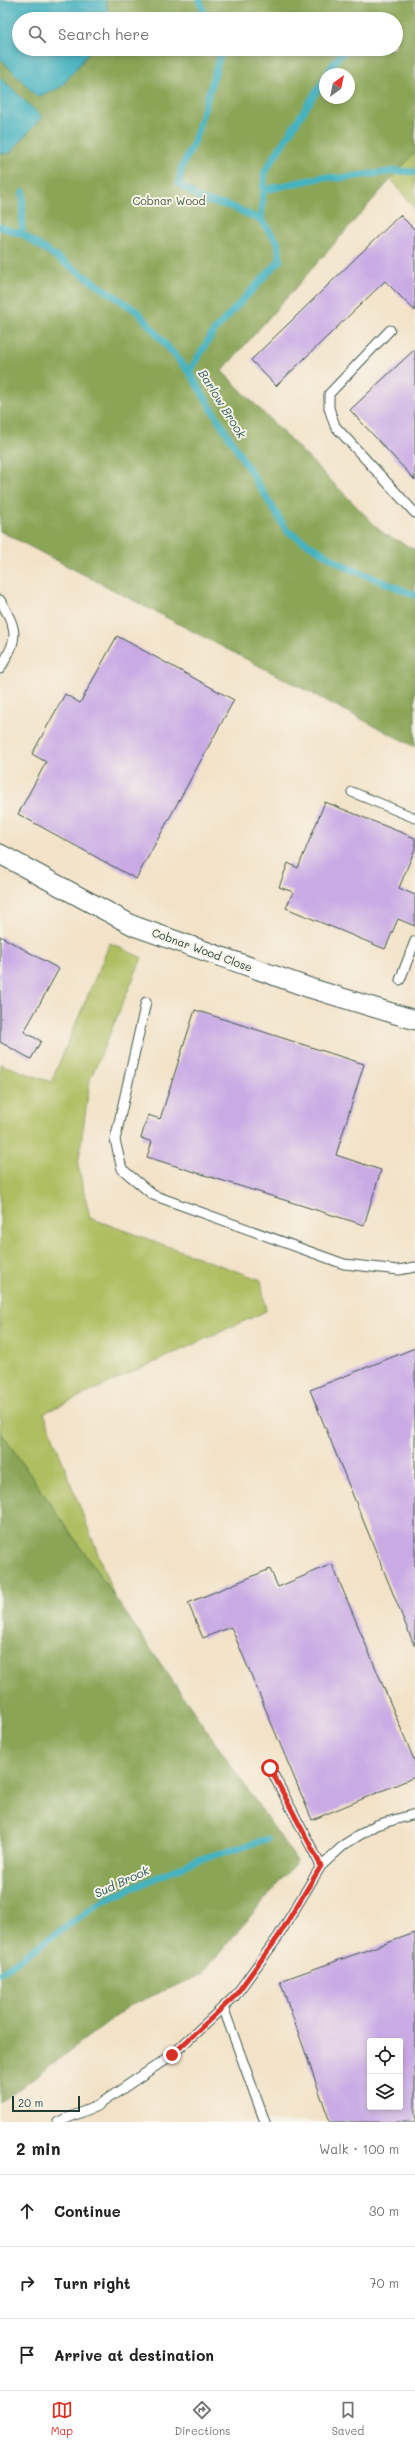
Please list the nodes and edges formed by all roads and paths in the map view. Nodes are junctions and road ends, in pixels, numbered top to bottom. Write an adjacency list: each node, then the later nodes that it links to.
1 (390, 330): 2 (lane)
2 (415, 513)
3 (0, 600): 4 (lane)
4 (0, 669)
5 (352, 792): 6 (lane)
6 (415, 818)
7 (0, 854): 11 (street, Cobnar Wood Close)
8 (415, 941): 9 (lane)
9 (400, 980)
10 (146, 1002): 12 (lane)
11 (415, 1020)
12 (415, 1267)
13 (270, 1768): 15 (lane)
14 (415, 1814): 15 (lane)
15 (321, 1866): 16 (lane)
16 (223, 2007): 17 (lane); 18 (lane)
17 (58, 2122)
18 (265, 2122)

